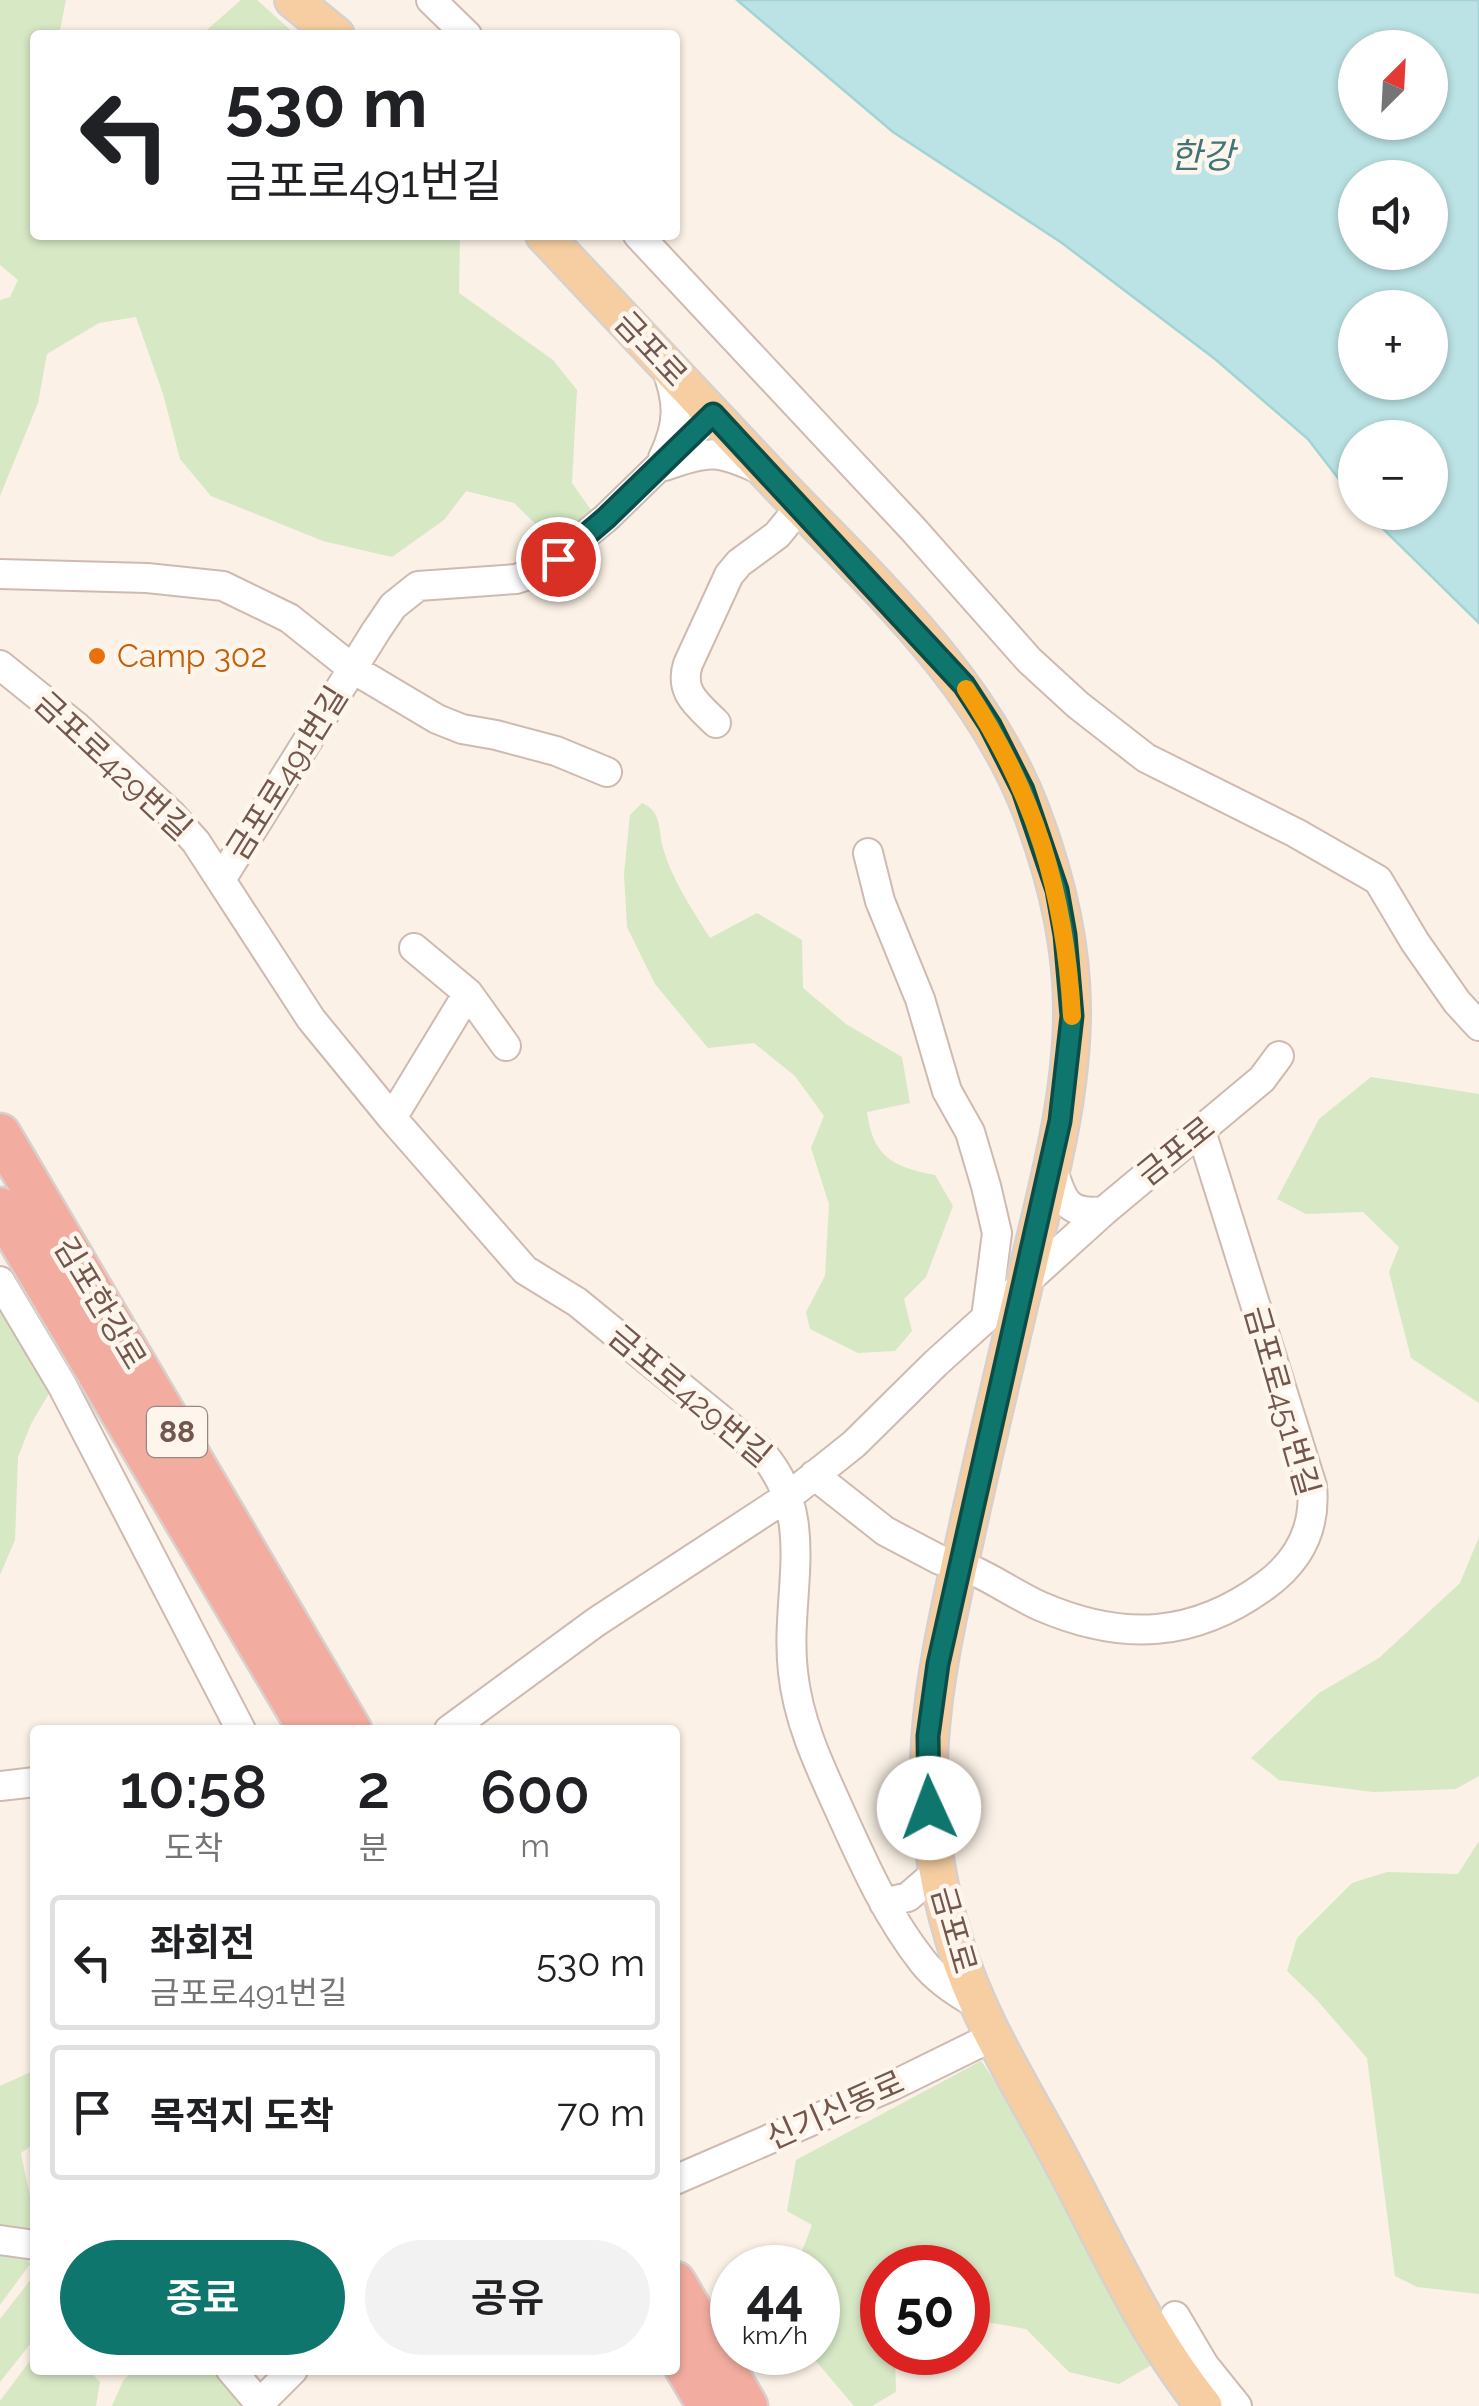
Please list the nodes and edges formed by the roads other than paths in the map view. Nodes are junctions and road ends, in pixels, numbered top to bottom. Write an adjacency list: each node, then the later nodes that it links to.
1 (293, 0): 3 (main road)
2 (431, 0): 4 (street)
3 (330, 30)
4 (462, 30)
5 (549, 240): 7 (main road, 금포로)
6 (643, 240): 21 (street)
7 (664, 363): 8 (main road, 금포로); 9 (street)
8 (713, 414): 9 (street, 금포로491번길); 10 (main road, 금포로)
9 (658, 468): 10 (street); 14 (street, 금포로491번길)
10 (768, 473): 11 (main road, 금포로)
11 (800, 507): 15 (street); 27 (main road, 금포로)
12 (0, 574): 14 (street, 금포로491번길)
13 (0, 665): 18 (street, 금포로429번길)
14 (352, 668): 16 (street, 금포로491번길); 18 (street, 금포로491번길)
15 (716, 722)
16 (608, 772)
17 (868, 853): 32 (street)
18 (222, 878): 24 (street, 금포로429번길)
19 (414, 948): 20 (street)
20 (468, 994): 22 (street); 24 (street)
21 (1479, 1026)
22 (506, 1046)
23 (1279, 1056): 25 (street, 금포로)
24 (392, 1118): 36 (street, 금포로429번길)
25 (1202, 1131): 29 (street, 금포로); 38 (street, 금포로451번길)
26 (0, 1134): 41 (highway, 김포한강로 / 88)
27 (1052, 1167): 29 (street); 31 (main road, 금포로)
28 (0, 1208): 40 (highway, 김포한강로 / 88)
29 (1104, 1210): 31 (street, 금포로)
30 (0, 1281): 39 (street)
31 (1024, 1283): 32 (street); 34 (main road, 금포로)
32 (986, 1318): 33 (street)
33 (959, 1342): 34 (street); 35 (street)
34 (1004, 1372): 45 (main road, 금포로)
35 (814, 1476): 36 (street); 37 (street)
36 (790, 1495): 42 (street); 46 (street, 금포로429번길)
37 (940, 1560)
38 (972, 1570)
39 (238, 1725)
40 (307, 1725)
41 (349, 1725)
42 (456, 1725)
43 (30, 1783): 44 (street)
44 (0, 1786)
45 (938, 1871): 46 (street); 47 (main road, 금포로)
46 (884, 1903): 47 (street, 금포로429번길)
47 (976, 2004): 48 (main road, 금포로)
48 (992, 2037): 49 (street, 신기신동로); 60 (main road, 금포로)
49 (680, 2178)
50 (0, 2240): 51 (street)
51 (30, 2244)
52 (680, 2291): 59 (highway)
53 (1176, 2316): 61 (street)
54 (680, 2358): 58 (highway)
55 (235, 2375): 57 (street)
56 (288, 2375): 57 (street)
57 (258, 2405)
58 (708, 2406)
59 (747, 2406)
60 (1204, 2406)
61 (1237, 2406)

